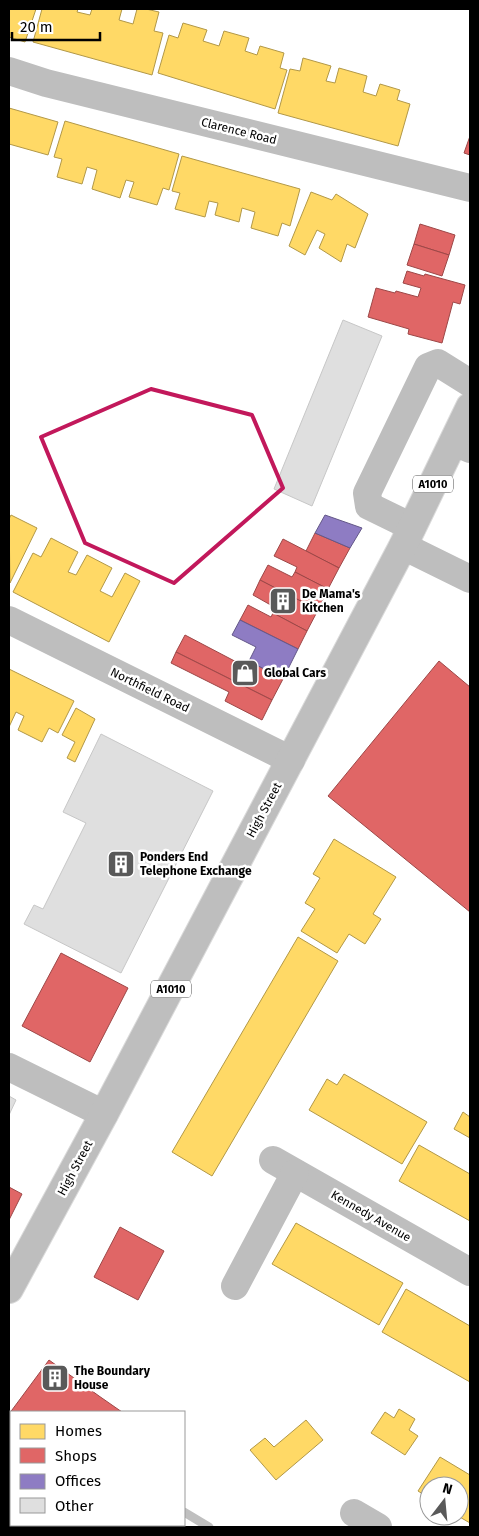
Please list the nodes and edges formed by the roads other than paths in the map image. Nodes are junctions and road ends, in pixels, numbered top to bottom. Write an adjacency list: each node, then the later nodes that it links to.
1 (9, 71): 2 (street, Clarence Road)
2 (470, 188)
3 (470, 382): 6 (street)
4 (470, 407): 5 (street, High Street / A1010)
5 (462, 446): 6 (street, High Street / A1010)
6 (408, 536): 7 (street); 9 (street, High Street / A1010)
7 (470, 579)
8 (9, 620): 9 (street, Northfield Road)
9 (291, 760): 11 (street, High Street / A1010)
10 (9, 1067): 11 (street)
11 (104, 1114): 14 (street, High Street / A1010)
12 (470, 1272): 13 (street, Kennedy Avenue)
13 (235, 1286)
14 (9, 1289)
15 (354, 1513): 16 (street)
16 (378, 1527)

